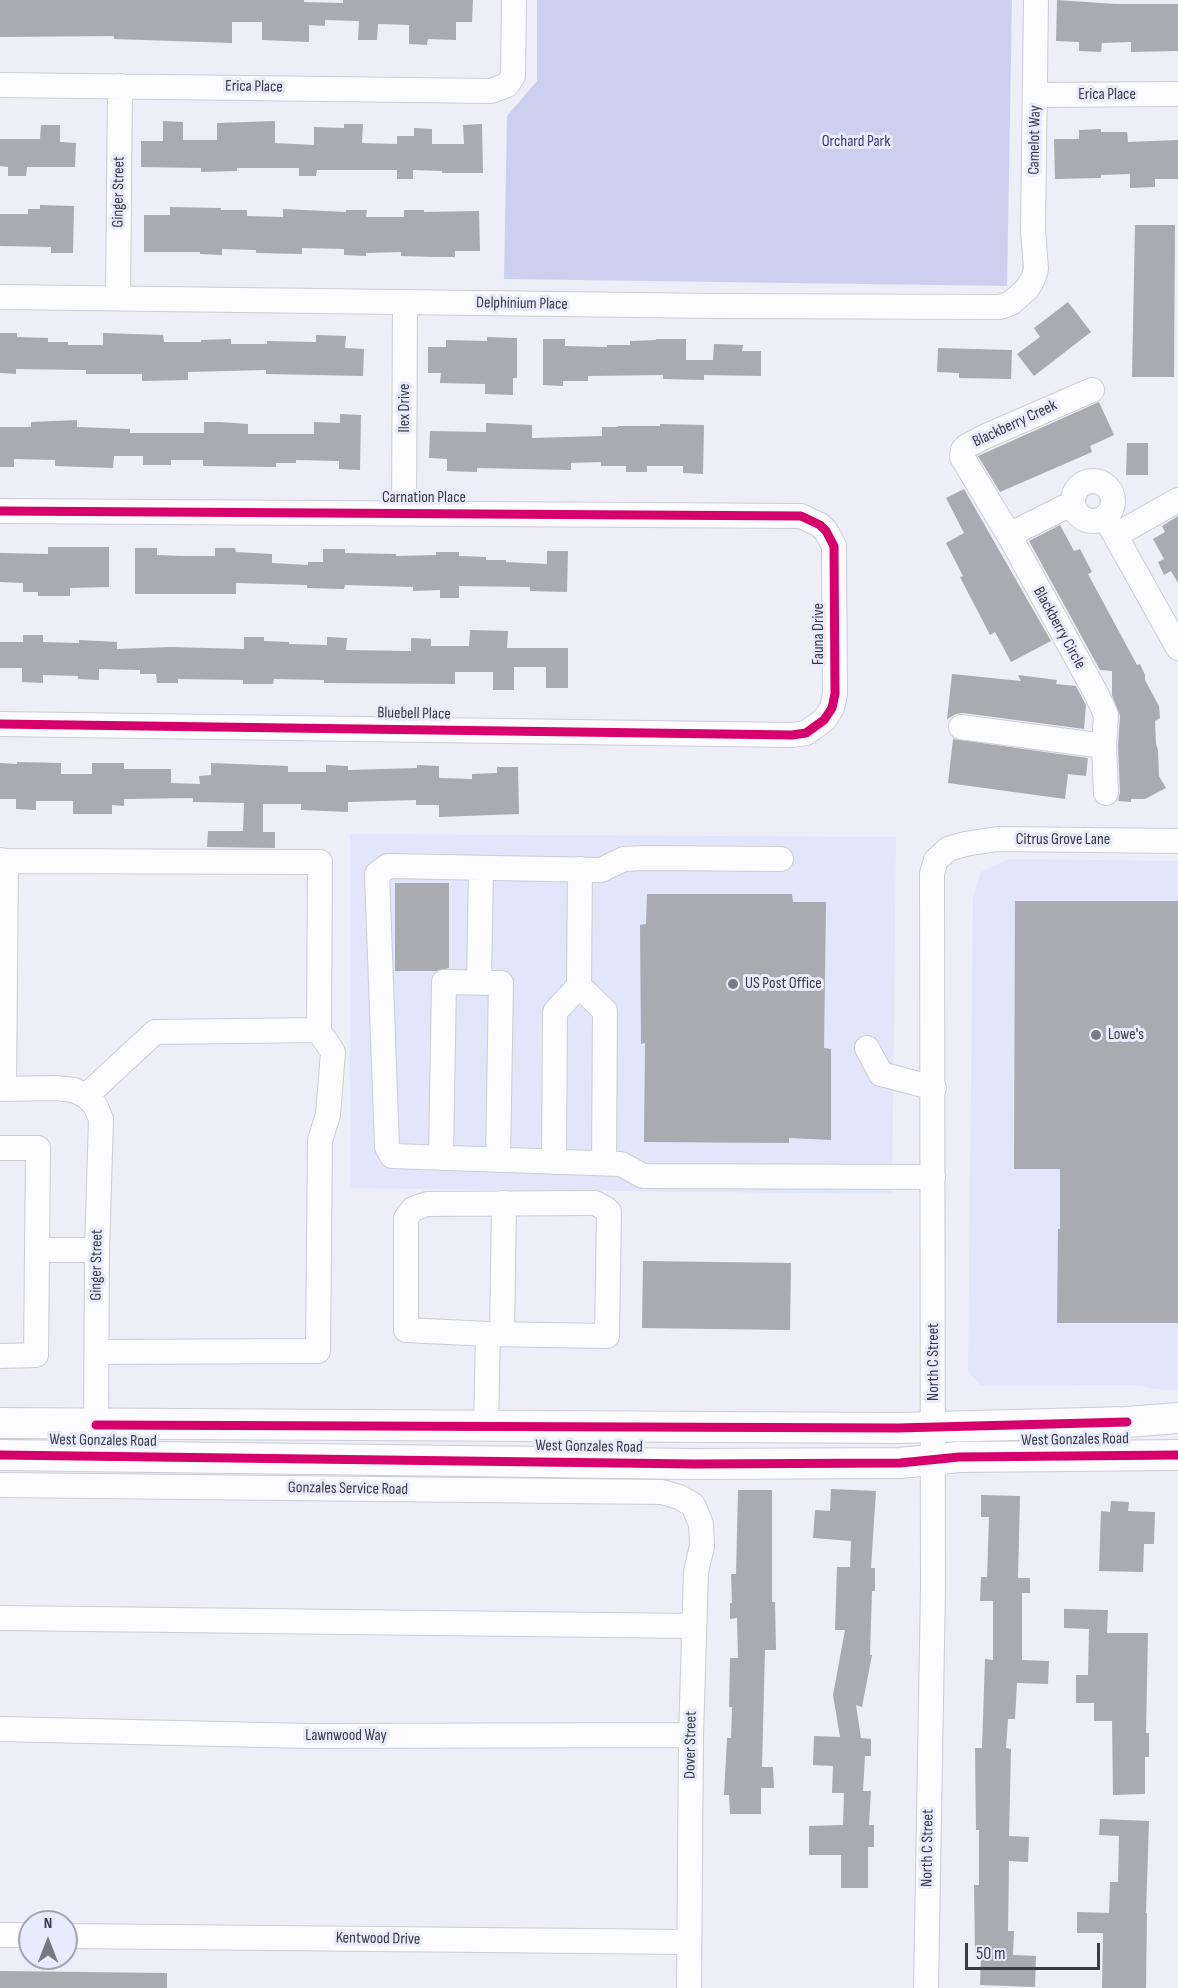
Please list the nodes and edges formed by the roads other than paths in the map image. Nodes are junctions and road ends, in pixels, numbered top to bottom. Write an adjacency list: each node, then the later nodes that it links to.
1 (514, 0): 4 (street, Erica Place)
2 (1036, 0): 6 (street, Camelot Way)
3 (0, 85): 4 (street, Erica Place)
4 (120, 86): 9 (street, Ginger Street)
5 (1178, 94): 6 (street, Erica Place)
6 (1036, 95): 7 (street, Camelot Way)
7 (1033, 279): 10 (street, Delphinium Place)
8 (0, 297): 9 (street, Delphinium Place)
9 (118, 298): 10 (street, Delphinium Place)
10 (405, 302): 15 (street, Ilex Drive)
11 (1092, 390): 17 (street, Blackberry Creek)
12 (1178, 500): 16 (street)
13 (1073, 503): 16 (street); 16 (street); 17 (street)
14 (0, 511): 15 (street, Carnation Place)
15 (404, 513): 18 (street, Carnation Place)
16 (1110, 526): 19 (street)
17 (1009, 535): 23 (street, Blackberry Circle)
18 (834, 546): 20 (street, Fauna Drive)
19 (1178, 648)
20 (824, 720): 21 (street, Bluebell Place)
21 (0, 724)
22 (961, 727): 23 (street)
23 (1104, 746): 24 (street, Blackberry Circle)
24 (1106, 793)
25 (1178, 841): 26 (street, Citrus Grove Lane)
26 (948, 849): 35 (street, North C Street)
27 (781, 859): 30 (street)
28 (3, 861): 33 (street); 36 (street)
29 (481, 868): 30 (street); 31 (street); 39 (street)
30 (590, 869): 32 (street)
31 (490, 983): 39 (street); 40 (street)
32 (579, 987): 41 (street); 42 (street)
33 (318, 1030): 37 (street); 48 (street)
34 (867, 1048): 35 (street)
35 (934, 1088): 43 (street, North C Street)
36 (2, 1089): 37 (street)
37 (90, 1101): 46 (street, Ginger Street)
38 (0, 1148): 45 (street)
39 (441, 1158): 40 (street)
40 (498, 1160): 41 (street)
41 (554, 1162): 42 (street)
42 (604, 1163): 43 (street)
43 (933, 1177): 54 (street, North C Street)
44 (504, 1203): 47 (street); 47 (street); 47 (street)
45 (37, 1250): 46 (street); 49 (street)
46 (97, 1250): 48 (street, Ginger Street)
47 (495, 1334): 53 (street)
48 (97, 1352): 52 (street, Ginger Street)
49 (0, 1356)
50 (1178, 1418): 54 (main road, West Gonzales Road)
51 (0, 1423): 52 (main road, West Gonzales Road)
52 (96, 1425): 53 (main road, West Gonzales Road)
53 (486, 1427): 54 (main road, West Gonzales Road)
54 (933, 1427): 57 (street, North C Street)
55 (0, 1455): 57 (main road, West Gonzales Road)
56 (1178, 1455): 57 (main road, West Gonzales Road)
57 (932, 1460): 69 (street, North C Street)
58 (0, 1485): 59 (street, Gonzales Service Road)
59 (693, 1505): 61 (street, Dover Street)
60 (0, 1618): 61 (street)
61 (694, 1626): 63 (street, Dover Street)
62 (0, 1729): 63 (street, Lawnwood Way)
63 (691, 1735): 67 (street, Dover Street)
64 (0, 1935): 65 (street)
65 (18, 1935)
66 (78, 1935): 67 (street, Kentwood Drive)
67 (689, 1942): 68 (street, Dover Street)
68 (689, 1988)
69 (926, 1988)

